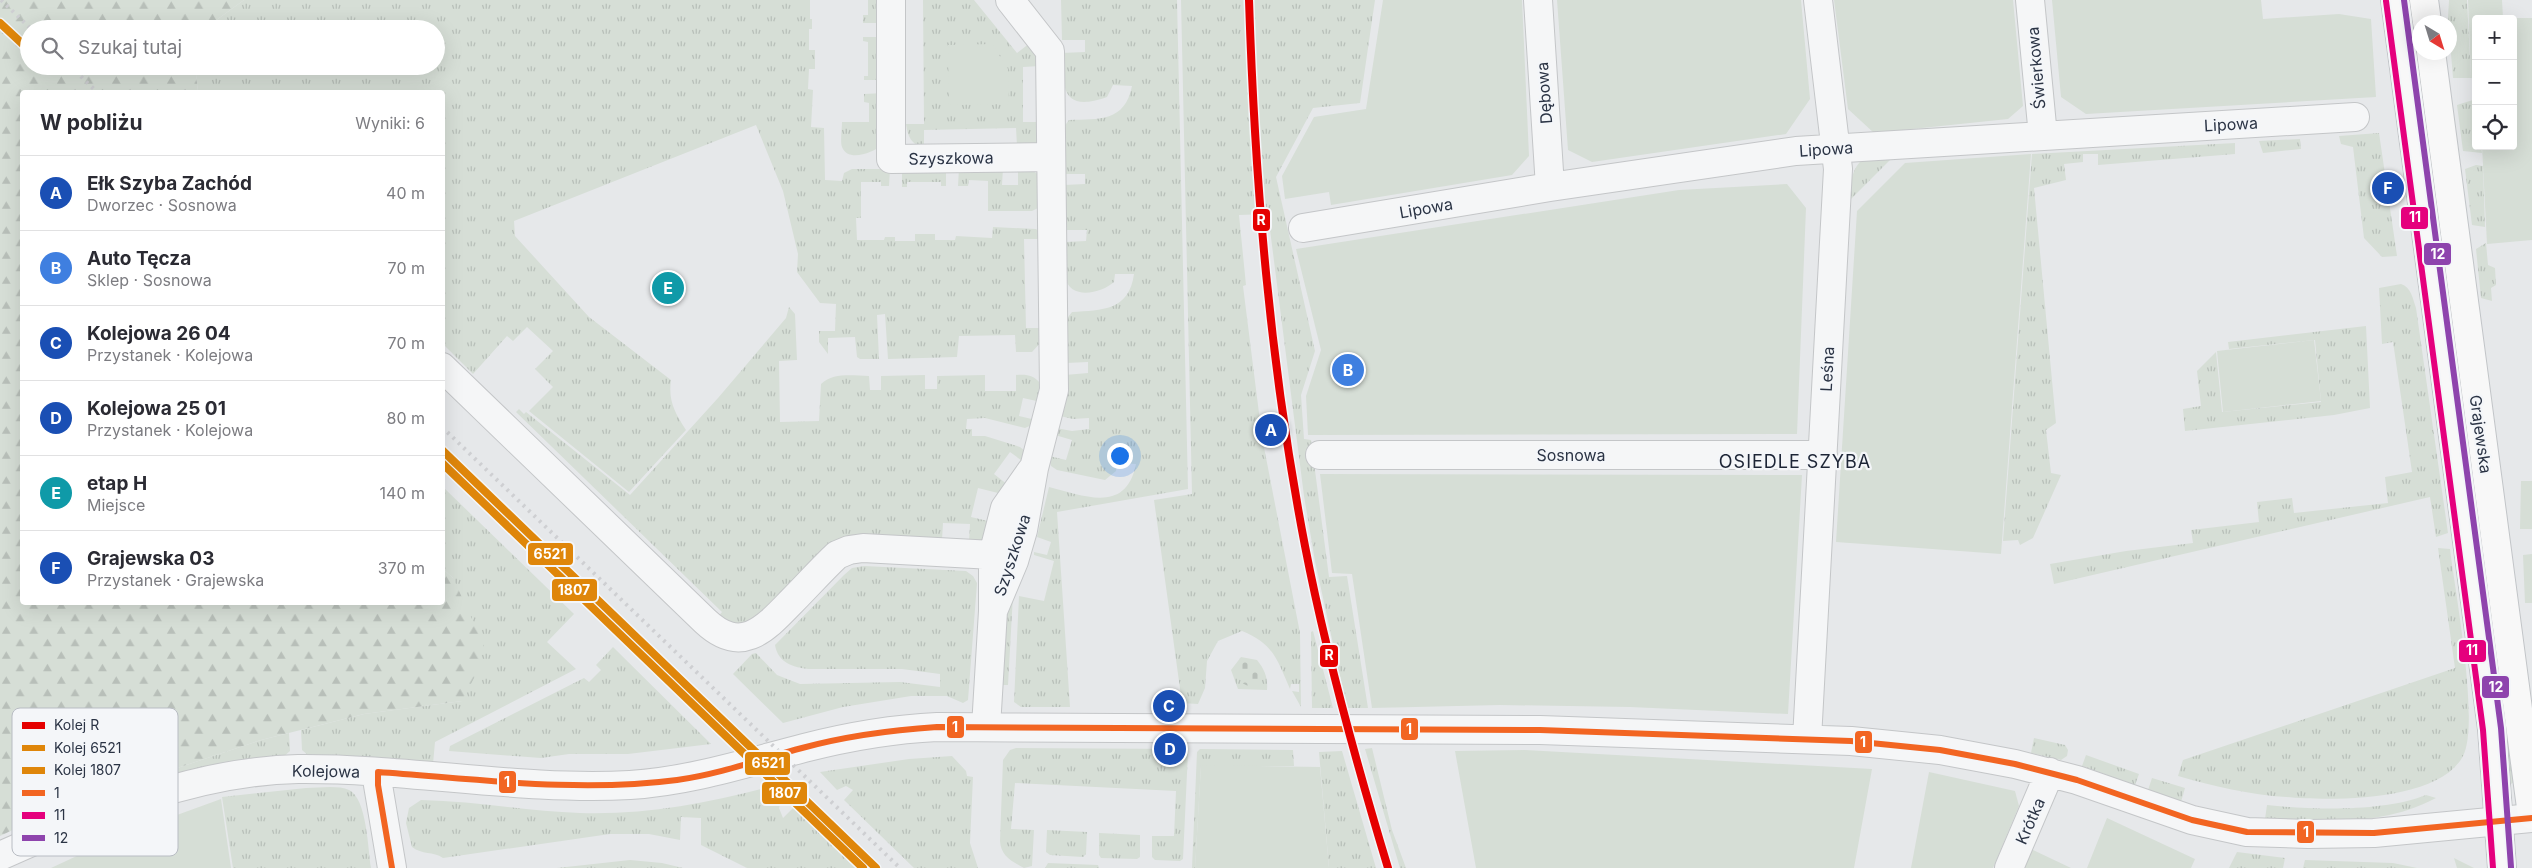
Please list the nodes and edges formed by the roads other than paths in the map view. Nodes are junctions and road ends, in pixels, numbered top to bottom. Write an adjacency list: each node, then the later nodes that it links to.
1 (891, 0): 13 (street, Szyszkowa)
2 (1010, 0): 13 (street, Szyszkowa)
3 (1538, 0): 14 (street, Dębowa)
4 (1818, 0): 12 (street, Leśna)
5 (2030, 0): 11 (street, Świerkowa)
6 (2396, 0): 28 (main road, Grajewska)
7 (2424, 0): 8 (main road)
8 (2426, 15)
9 (2432, 60): 27 (main road, Grajewska)
10 (2355, 117): 11 (street, Lipowa)
11 (2043, 136): 12 (street, Lipowa)
12 (1835, 148): 14 (street, Lipowa); 18 (street, Leśna)
13 (1051, 157): 19 (street, Szyszkowa)
14 (1550, 187): 15 (street, Lipowa)
15 (1303, 228)
16 (445, 371): 20 (street)
17 (1320, 455): 18 (street, Sosnowa)
18 (1823, 455): 23 (street, Leśna)
19 (1034, 468): 20 (street, Szyszkowa); 21 (street, Szyszkowa)
20 (994, 555): 21 (street, Szyszkowa)
21 (993, 611): 22 (street, Szyszkowa)
22 (986, 727): 23 (street, Kolejowa); 24 (street, Kolejowa)
23 (1807, 739): 25 (street, Kolejowa)
24 (378, 772): 26 (street, Kolejowa); 29 (street)
25 (2050, 772): 28 (street, Kolejowa); 30 (street, Krótka)
26 (178, 788)
27 (2532, 817): 28 (street, Kolejowa)
28 (2499, 821): 31 (main road, Grajewska)
29 (392, 868)
30 (2009, 868)
31 (2502, 868)

